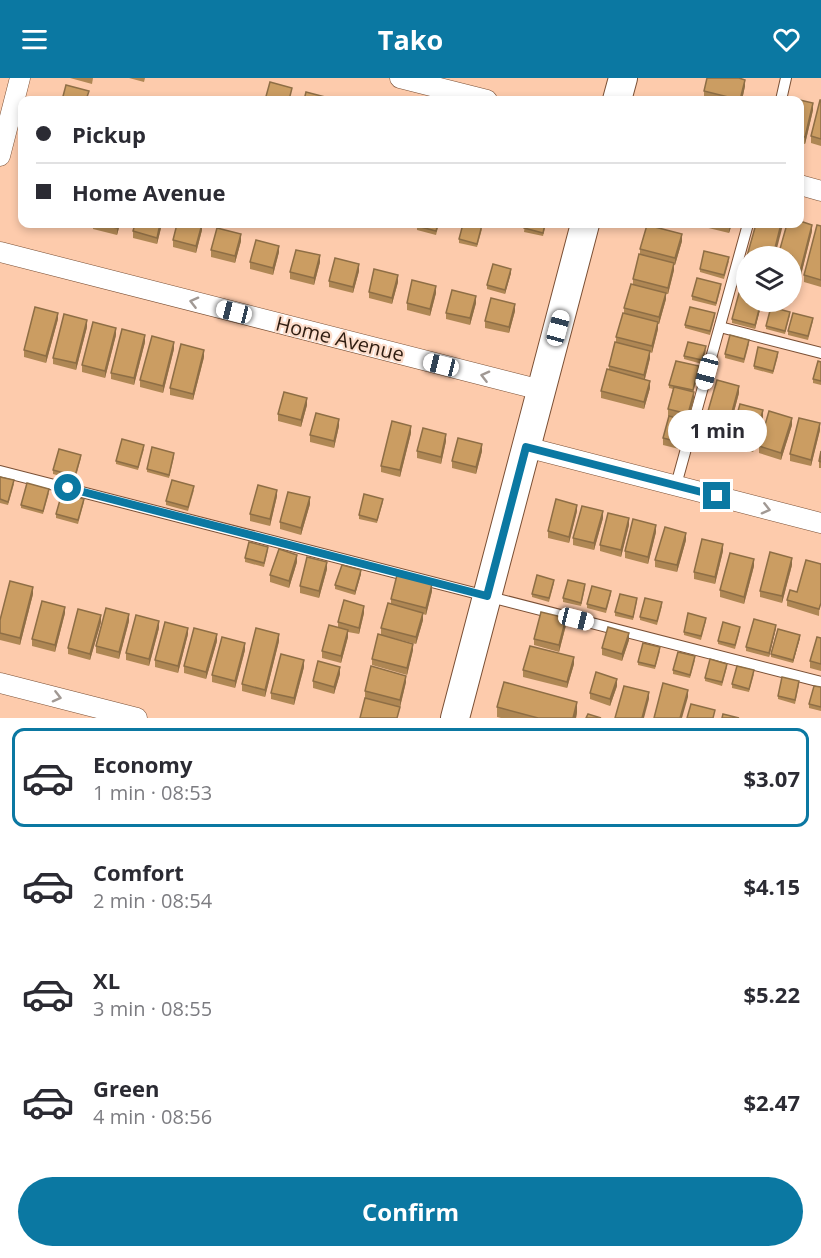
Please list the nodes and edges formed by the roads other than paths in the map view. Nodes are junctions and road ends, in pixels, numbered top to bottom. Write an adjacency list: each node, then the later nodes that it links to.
1 (21, 78): 8 (street)
2 (400, 78): 5 (street)
3 (623, 78): 6 (main road)
4 (786, 78): 7 (lane)
5 (471, 96)
6 (618, 96)
7 (781, 96)
8 (0, 156)
9 (804, 186): 10 (street)
10 (821, 190)
11 (584, 228): 16 (main road)
12 (747, 228): 14 (lane)
13 (0, 252): 16 (street, Home Avenue, one-way to 13)
14 (720, 327): 15 (lane); 19 (lane)
15 (821, 353)
16 (541, 390): 17 (main road)
17 (526, 447): 19 (street); 21 (main road)
18 (0, 471): 21 (lane)
19 (676, 485): 20 (street, one-way to 20)
20 (821, 523)
21 (487, 596): 22 (lane); 25 (main road)
22 (821, 682)
23 (0, 683): 24 (street, one-way to 24)
24 (137, 718)
25 (455, 718)

